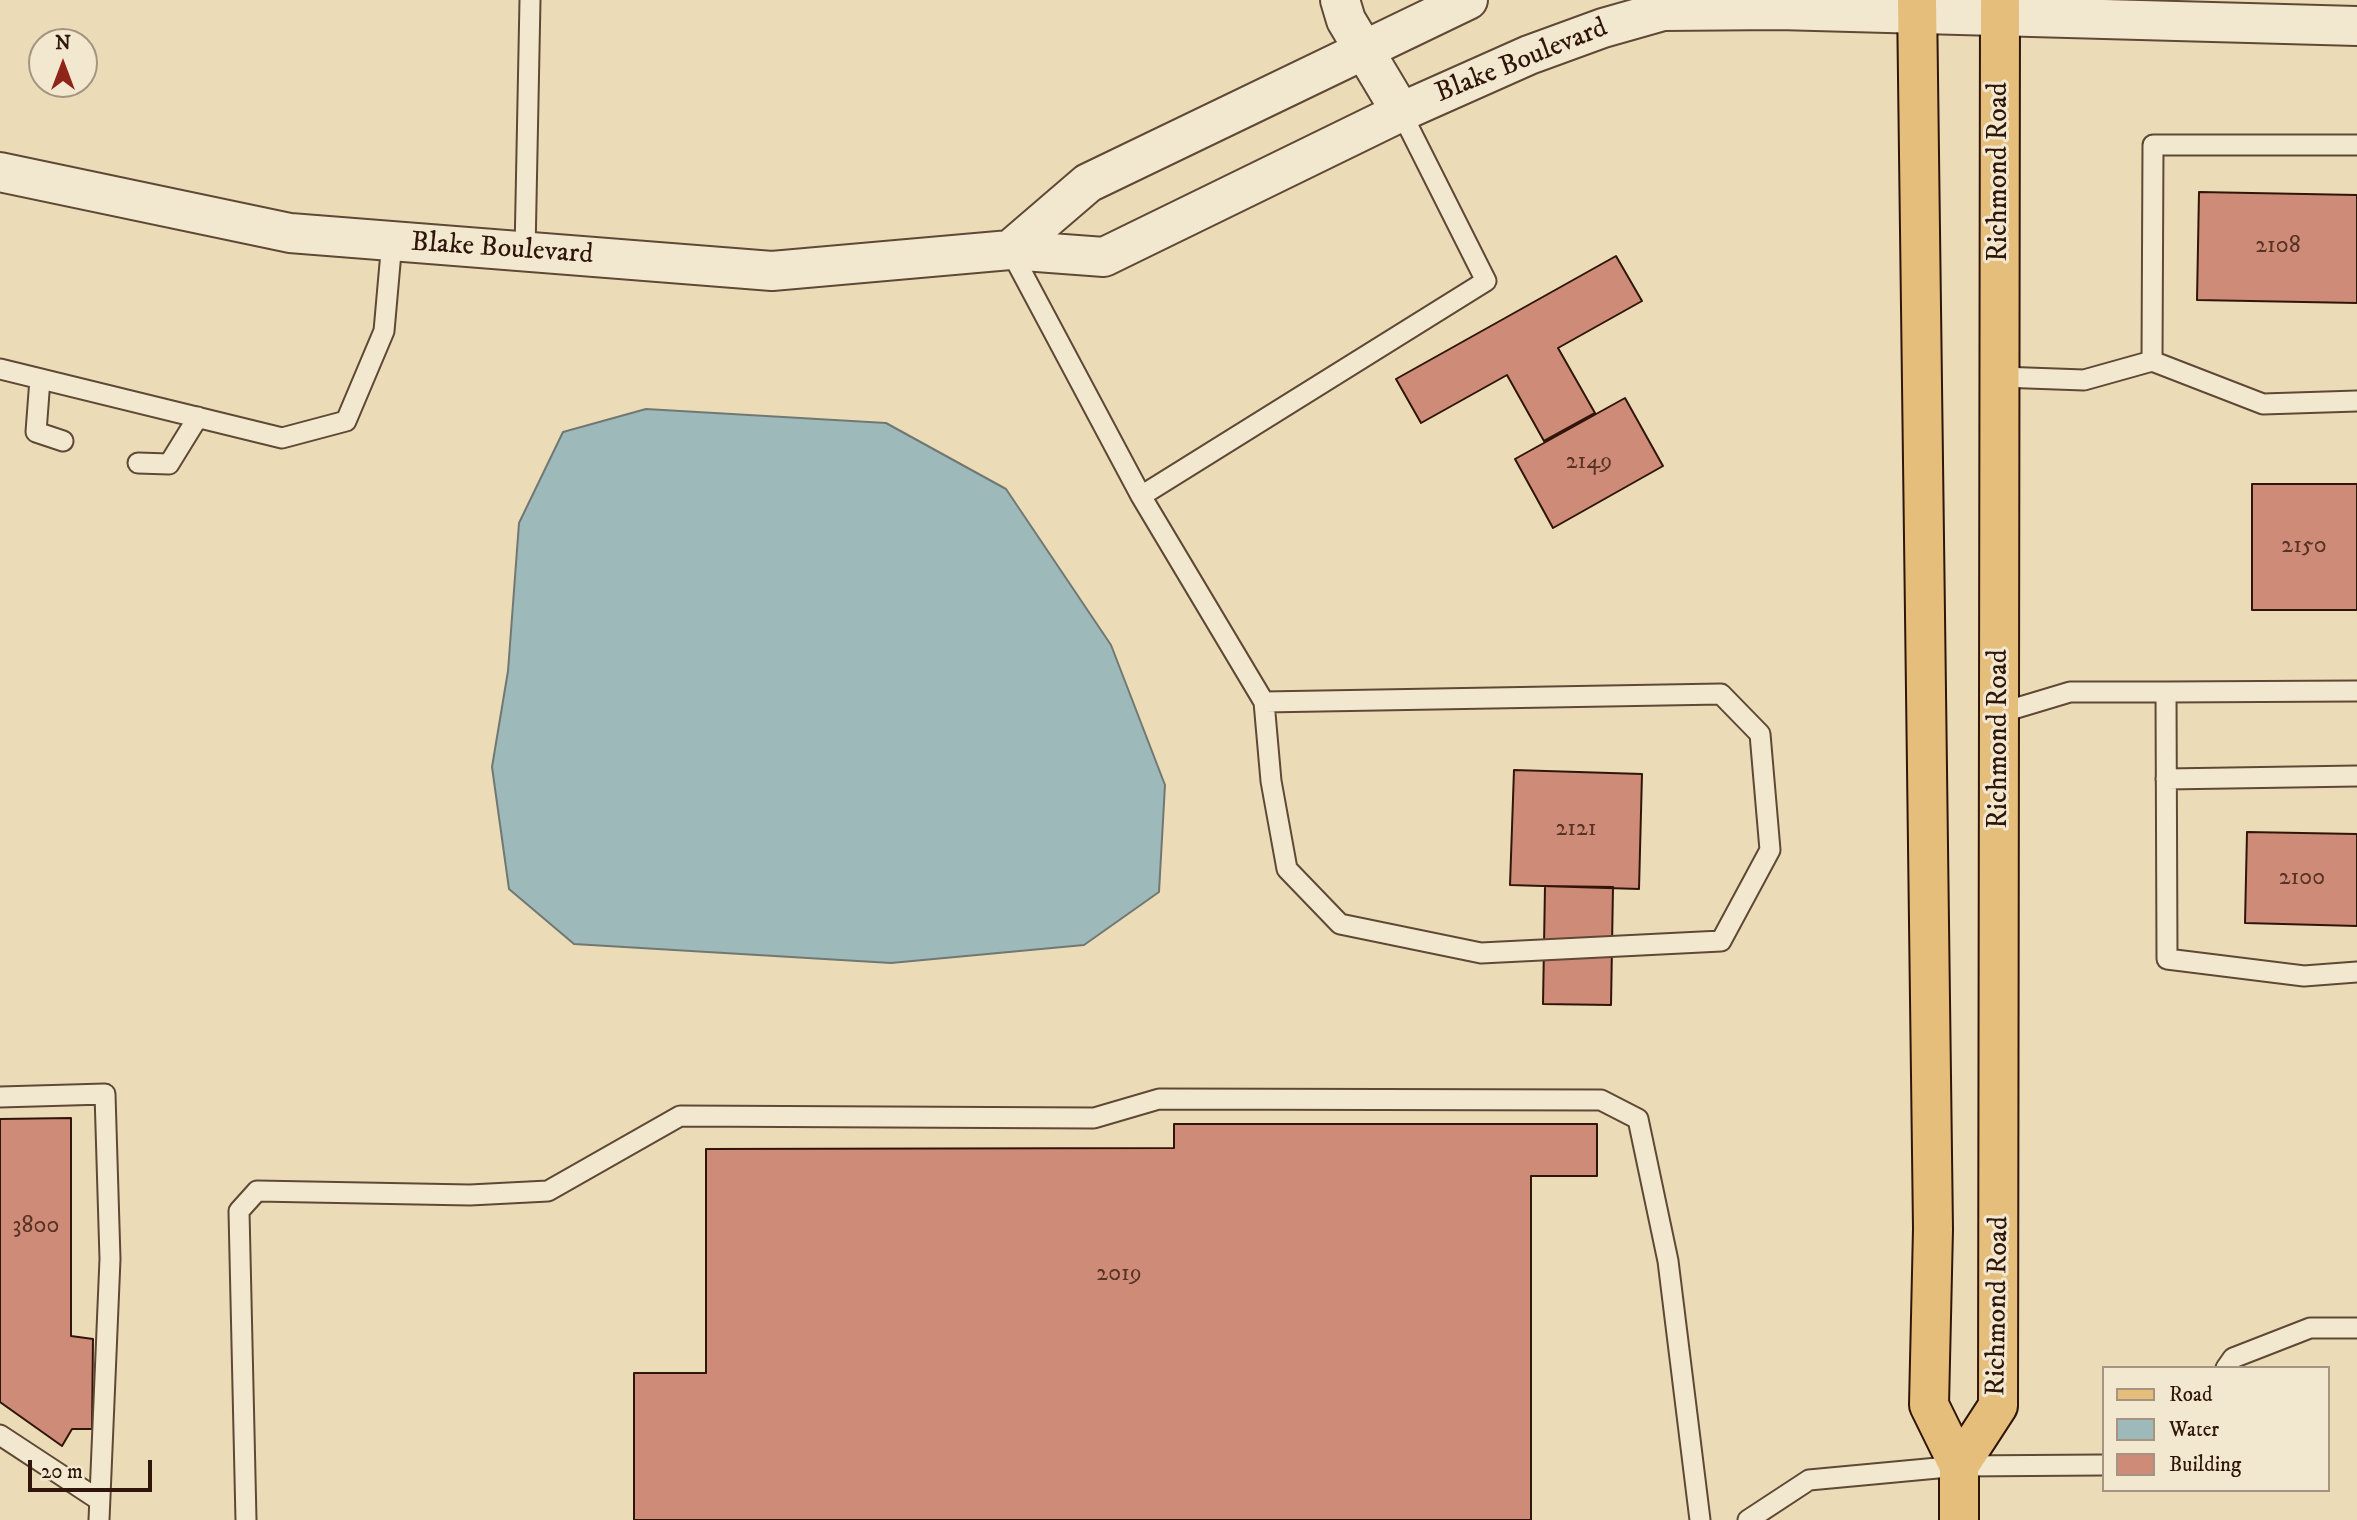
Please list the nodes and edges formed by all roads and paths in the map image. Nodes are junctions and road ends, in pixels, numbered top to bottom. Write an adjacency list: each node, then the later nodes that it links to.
1 (530, 0): 13 (lane)
2 (1340, 0): 7 (street, Blake Boulevard)
3 (1468, 0): 7 (street)
4 (1917, 7): 5 (street, Blake Boulevard); 8 (street, Blake Boulevard); 35 (main road)
5 (2000, 8): 6 (street, Blake Boulevard); 16 (main road, Richmond Road)
6 (2357, 26)
7 (1364, 48): 8 (street, Blake Boulevard); 12 (street)
8 (1401, 112): 12 (street, Blake Boulevard); 22 (lane)
9 (2357, 145): 14 (lane)
10 (0, 172): 11 (street, Blake Boulevard)
11 (392, 241): 13 (street, Blake Boulevard); 19 (lane)
12 (1010, 250): 13 (street, Blake Boulevard); 22 (lane)
13 (525, 252)
14 (2152, 361): 16 (lane); 18 (lane)
15 (0, 369): 17 (lane)
16 (2000, 377): 26 (main road, Richmond Road)
17 (40, 379): 19 (lane); 20 (lane)
18 (2357, 401)
19 (198, 417): 21 (lane)
20 (63, 441)
21 (138, 463)
22 (1141, 496): 25 (lane)
23 (2357, 691): 24 (lane)
24 (2166, 692): 26 (lane); 28 (lane)
25 (1264, 702): 25 (lane)
26 (2000, 713): 35 (main road, Richmond Road)
27 (2357, 776): 28 (lane)
28 (2166, 779): 29 (lane)
29 (2357, 972)
30 (0, 1097): 36 (lane)
31 (2357, 1328): 32 (lane)
32 (2227, 1366)
33 (0, 1435): 36 (lane)
34 (2102, 1465): 35 (lane)
35 (1959, 1466): 39 (lane); 40 (main road)
36 (99, 1510)
37 (246, 1520): 38 (lane)
38 (1700, 1520)
39 (1748, 1520)
40 (1959, 1520)

